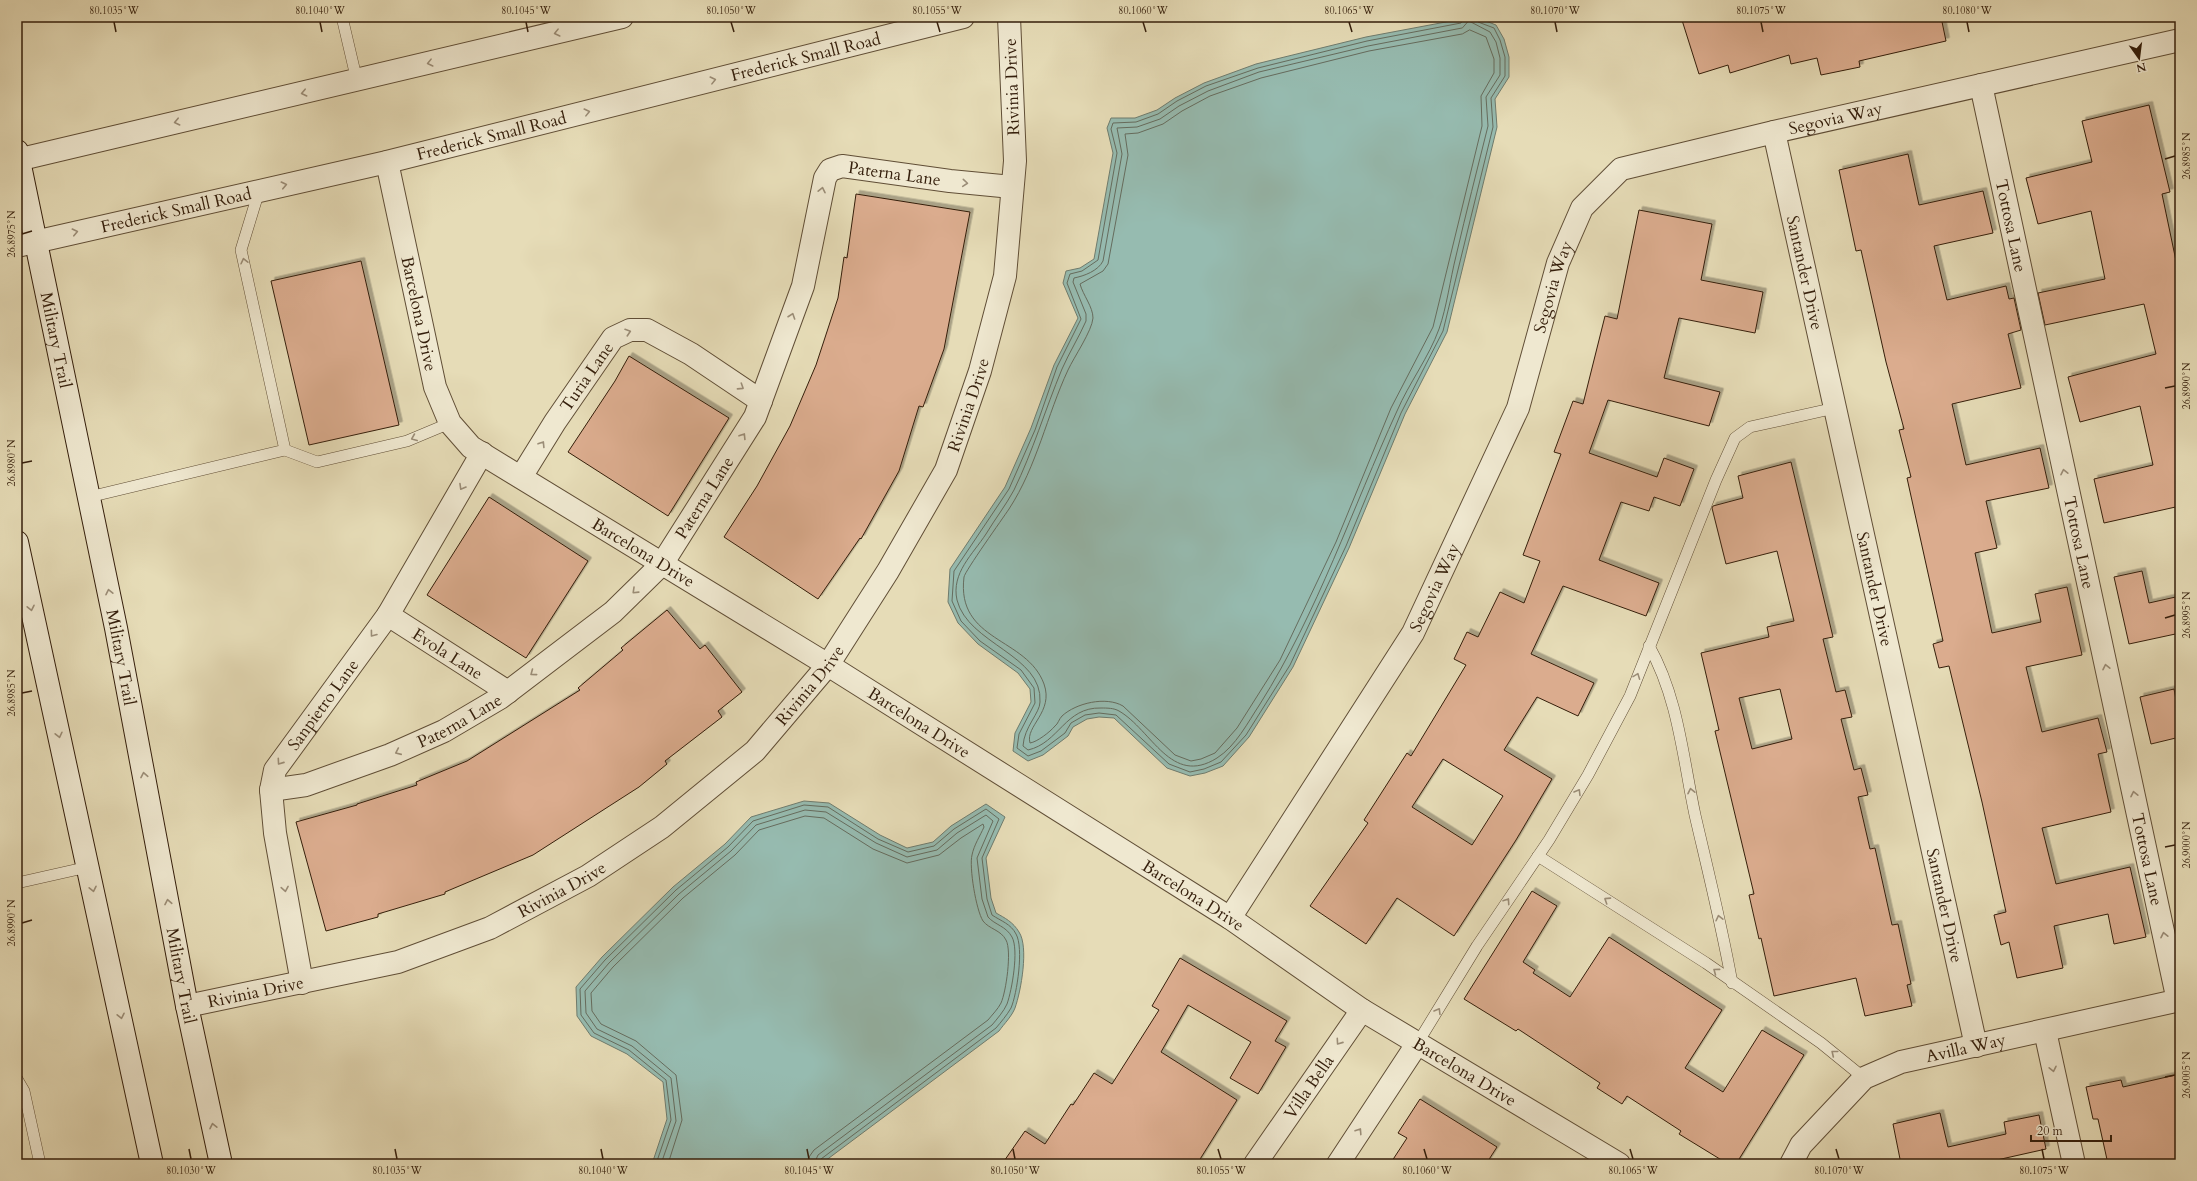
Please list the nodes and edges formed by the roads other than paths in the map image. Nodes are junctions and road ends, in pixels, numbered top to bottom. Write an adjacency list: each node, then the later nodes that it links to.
1 (342, 17): 6 (lane)
2 (622, 17): 6 (street, one-way to 6)
3 (963, 17): 10 (street, Frederick Small Road, one-way to 3)
4 (1009, 17): 11 (street, Rivinia Drive)
5 (2180, 40): 7 (street, Segovia Way)
6 (357, 81): 9 (street, one-way to 9)
7 (1981, 85): 8 (street, Segovia Way); 34 (street, Tottosa Lane, one-way to 7)
8 (1774, 132): 15 (street, Santander Drive); 31 (street, Segovia Way)
9 (18, 157): 13 (street, Military Trail)
10 (387, 162): 12 (street, Frederick Small Road, one-way to 10); 16 (street, Barcelona Drive)
11 (1012, 187): 14 (street, Paterna Lane, one-way to 11); 25 (street, Rivinia Drive)
12 (258, 191): 13 (street, Frederick Small Road, one-way to 12); 17 (lane, one-way to 12)
13 (27, 243): 20 (street, Military Trail)
14 (761, 401): 19 (street, Turia Lane, one-way to 14); 22 (street, Paterna Lane, one-way to 14)
15 (1835, 408): 24 (lane); 39 (street, Santander Drive)
16 (450, 423): 17 (lane, one-way to 17); 18 (street, Barcelona Drive)
17 (285, 450): 20 (lane)
18 (482, 453): 19 (street, Barcelona Drive); 23 (street, Sanpietro Lane, one-way to 23)
19 (521, 478): 22 (street, Barcelona Drive)
20 (89, 497): 35 (street, Military Trail, one-way to 20)
21 (17, 542): 29 (street, one-way to 29)
22 (662, 564): 25 (street, Barcelona Drive); 26 (street, Paterna Lane, one-way to 26)
23 (388, 615): 26 (street, Evola Lane); 27 (street, Sanpietro Lane, one-way to 27)
24 (1649, 646): 28 (lane, one-way to 24); 33 (lane, one-way to 24)
25 (828, 665): 31 (street, Barcelona Drive); 32 (street, Rivinia Drive)
26 (508, 692): 27 (street, Paterna Lane, one-way to 27)
27 (271, 790): 32 (street, Sanpietro Lane, one-way to 32)
28 (1538, 856): 33 (lane, one-way to 28); 38 (lane, one-way to 28)
29 (88, 868): 30 (lane); 43 (street, one-way to 43)
30 (17, 883)
31 (1230, 918): 36 (street, Barcelona Drive)
32 (302, 983): 35 (street, Rivinia Drive)
33 (1732, 984): 40 (lane, one-way to 33)
34 (2179, 1000): 37 (street, Avilla Way)
35 (187, 1006): 44 (street, Military Trail, one-way to 35)
36 (1362, 1010): 38 (street, Barcelona Drive); 45 (street, Villa Bella, one-way to 45)
37 (2045, 1031): 39 (street, Avilla Way); 49 (street, one-way to 49)
38 (1417, 1044): 46 (street, one-way to 38); 47 (street, Barcelona Drive)
39 (1976, 1046): 40 (street, Avilla Way)
40 (1864, 1078): 48 (street, Avilla Way)
41 (17, 1079): 42 (lane)
42 (40, 1164)
43 (152, 1164)
44 (221, 1164)
45 (1255, 1164)
46 (1338, 1164)
47 (1619, 1164)
48 (1791, 1164)
49 (2074, 1164)

